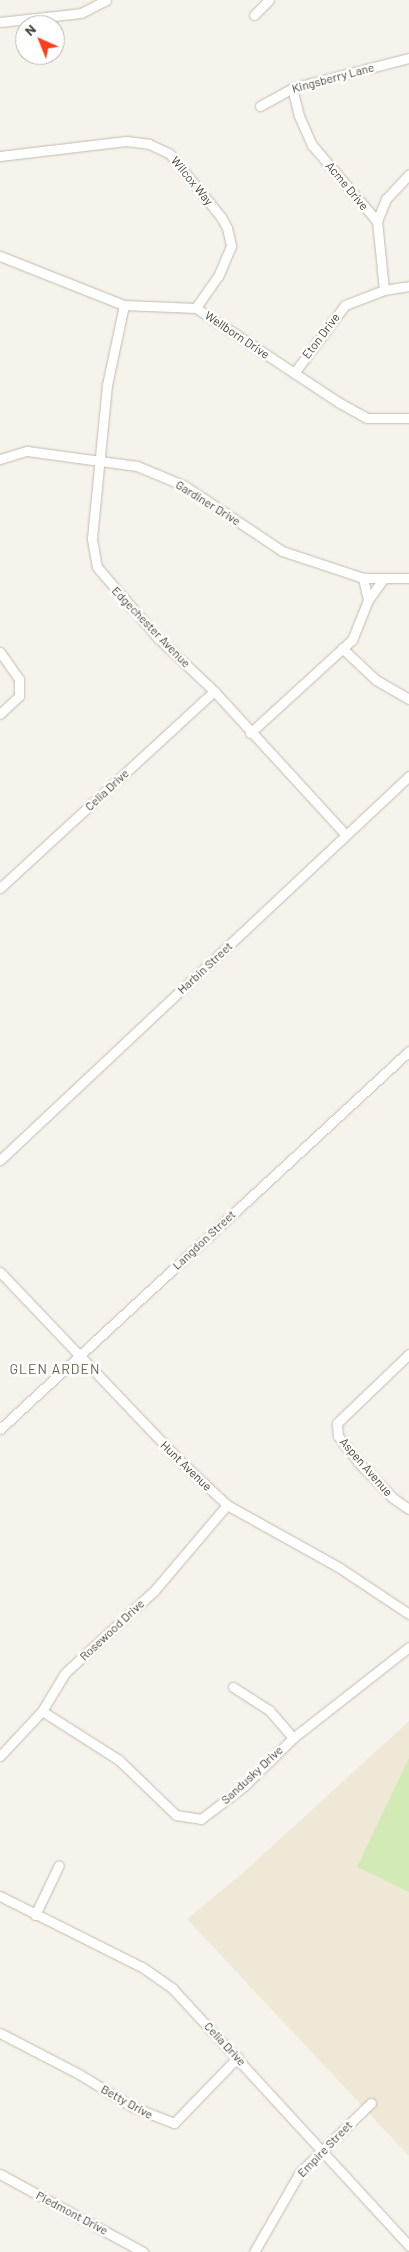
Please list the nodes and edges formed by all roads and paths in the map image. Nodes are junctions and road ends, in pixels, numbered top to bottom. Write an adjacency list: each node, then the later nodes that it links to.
1 (106, 0): 4 (street)
2 (269, 0): 3 (street)
3 (254, 16)
4 (0, 22)
5 (409, 58): 6 (street, Kingsberry Lane)
6 (292, 88): 7 (street, Kingsberry Lane); 10 (street, Acme Drive)
7 (260, 106)
8 (0, 156): 15 (street, Wilcox Way)
9 (409, 174): 10 (street)
10 (377, 221): 13 (street, Acme Drive)
11 (0, 256): 14 (street, Wellborn Drive)
12 (409, 286): 13 (street, Eton Drive)
13 (384, 290): 16 (street, Eton Drive)
14 (124, 305): 15 (street, Wellborn Drive); 19 (street, Edgechester Avenue)
15 (196, 308): 16 (street, Wellborn Drive)
16 (294, 374): 17 (street, Wellborn Drive)
17 (409, 418)
18 (0, 459): 19 (street, Gardiner Drive)
19 (102, 462): 20 (street, Gardiner Drive); 26 (street, Edgechester Avenue)
20 (363, 578): 22 (street, Gardiner Drive); 23 (street)
21 (409, 578): 22 (street, Gardiner Drive)
22 (383, 579): 23 (street)
23 (368, 600): 24 (street)
24 (342, 648): 27 (street); 29 (street)
25 (0, 652): 28 (street)
26 (214, 691): 29 (street, Edgechester Avenue); 32 (street, Celia Drive)
27 (409, 699)
28 (0, 714)
29 (250, 733): 31 (street, Edgechester Avenue)
30 (409, 776): 31 (street, Harbin Street)
31 (346, 835): 34 (street, Harbin Street)
32 (0, 888)
33 (409, 1051): 37 (street, Langdon Street)
34 (0, 1160)
35 (0, 1272): 37 (street, Hunt Avenue)
36 (409, 1354): 40 (street, Aspen Avenue)
37 (79, 1356): 38 (street, Langdon Street); 39 (street, Hunt Avenue)
38 (0, 1429)
39 (227, 1505): 41 (street, Hunt Avenue); 44 (street, Rosewood Drive)
40 (409, 1509)
41 (408, 1610)
42 (409, 1647): 45 (street, Sandusky Drive)
43 (233, 1687): 45 (street)
44 (42, 1711): 45 (street, Sandusky Drive); 46 (street, Rosewood Drive)
45 (292, 1738)
46 (0, 1756)
47 (59, 1864): 49 (street)
48 (0, 1896): 49 (street, Celia Drive)
49 (35, 1914): 51 (street, Celia Drive)
50 (0, 2033): 51 (street, Betty Drive)
51 (238, 2057): 53 (street, Celia Drive)
52 (371, 2103): 53 (street, Empire Street)
53 (319, 2152): 55 (street, Celia Drive); 57 (street, Empire Street)
54 (0, 2174): 56 (street, Piedmont Drive)
55 (409, 2246)
56 (143, 2252)
57 (254, 2252)

